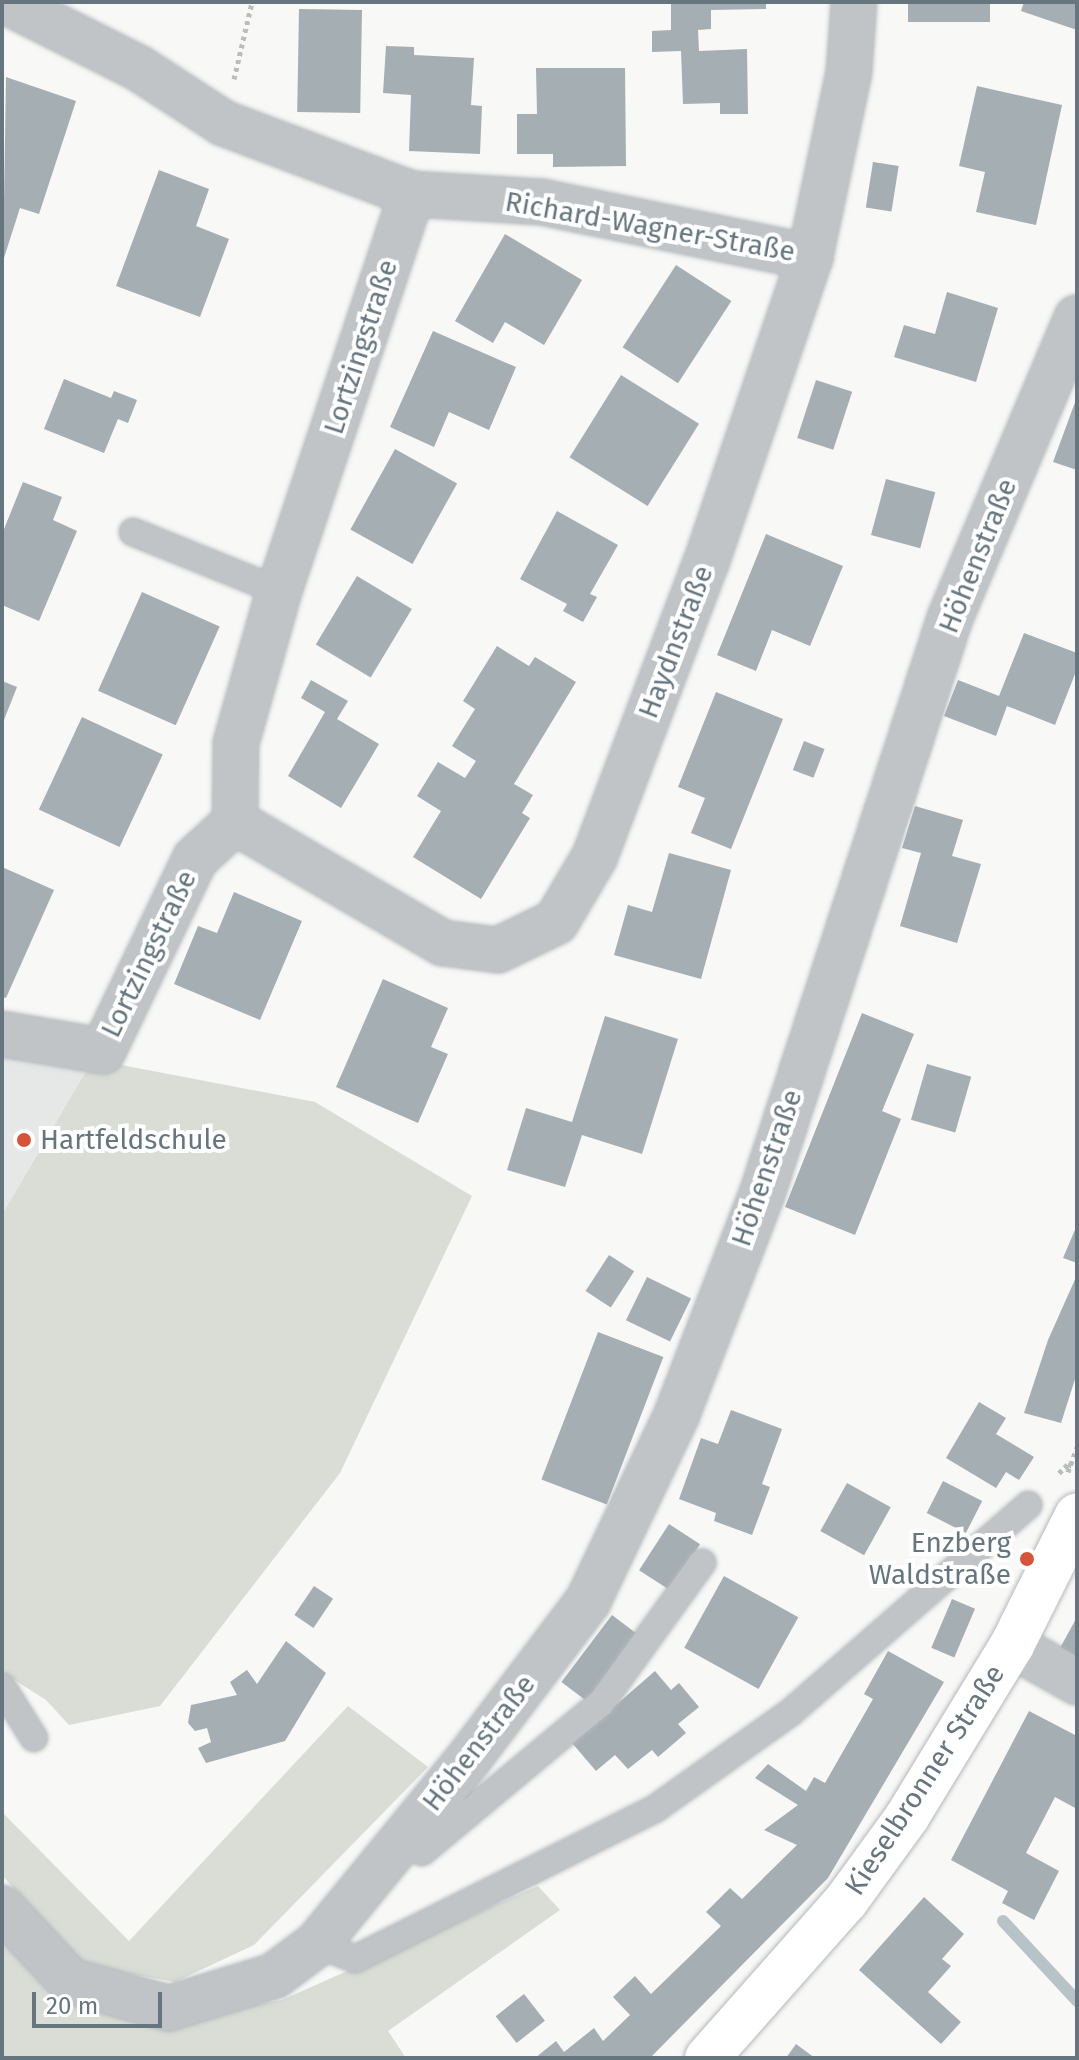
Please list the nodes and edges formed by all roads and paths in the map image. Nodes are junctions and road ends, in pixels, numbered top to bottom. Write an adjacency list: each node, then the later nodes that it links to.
1 (7, 2): 4 (street, Richard-Wagner-Straße)
2 (252, 2): 4 (path)
3 (854, 2): 6 (street, Haydnstraße)
4 (223, 123): 5 (street, Richard-Wagner-Straße)
5 (412, 194): 6 (street, Richard-Wagner-Straße); 9 (street, Lortzingstraße)
6 (810, 257): 10 (street, Haydnstraße)
7 (1077, 318): 21 (street, Höhenstraße)
8 (133, 532): 9 (lane)
9 (279, 591): 10 (street, Lortzingstraße)
10 (235, 822): 11 (street, Lortzingstraße)
11 (2, 1034)
12 (1077, 1447): 13 (path)
13 (1068, 1464)
14 (1028, 1505): 23 (lane)
15 (1077, 1515): 17 (main road, Kieselbronner Straße)
16 (702, 1563): 21 (lane)
17 (1012, 1645): 18 (street); 24 (main road, Kieselbronner Straße)
18 (1077, 1682)
19 (2, 1687): 20 (lane)
20 (34, 1738)
21 (405, 1836): 23 (street, Höhenstraße)
22 (2, 1908): 23 (street, Höhenstraße)
23 (317, 1944)
24 (707, 2058)

